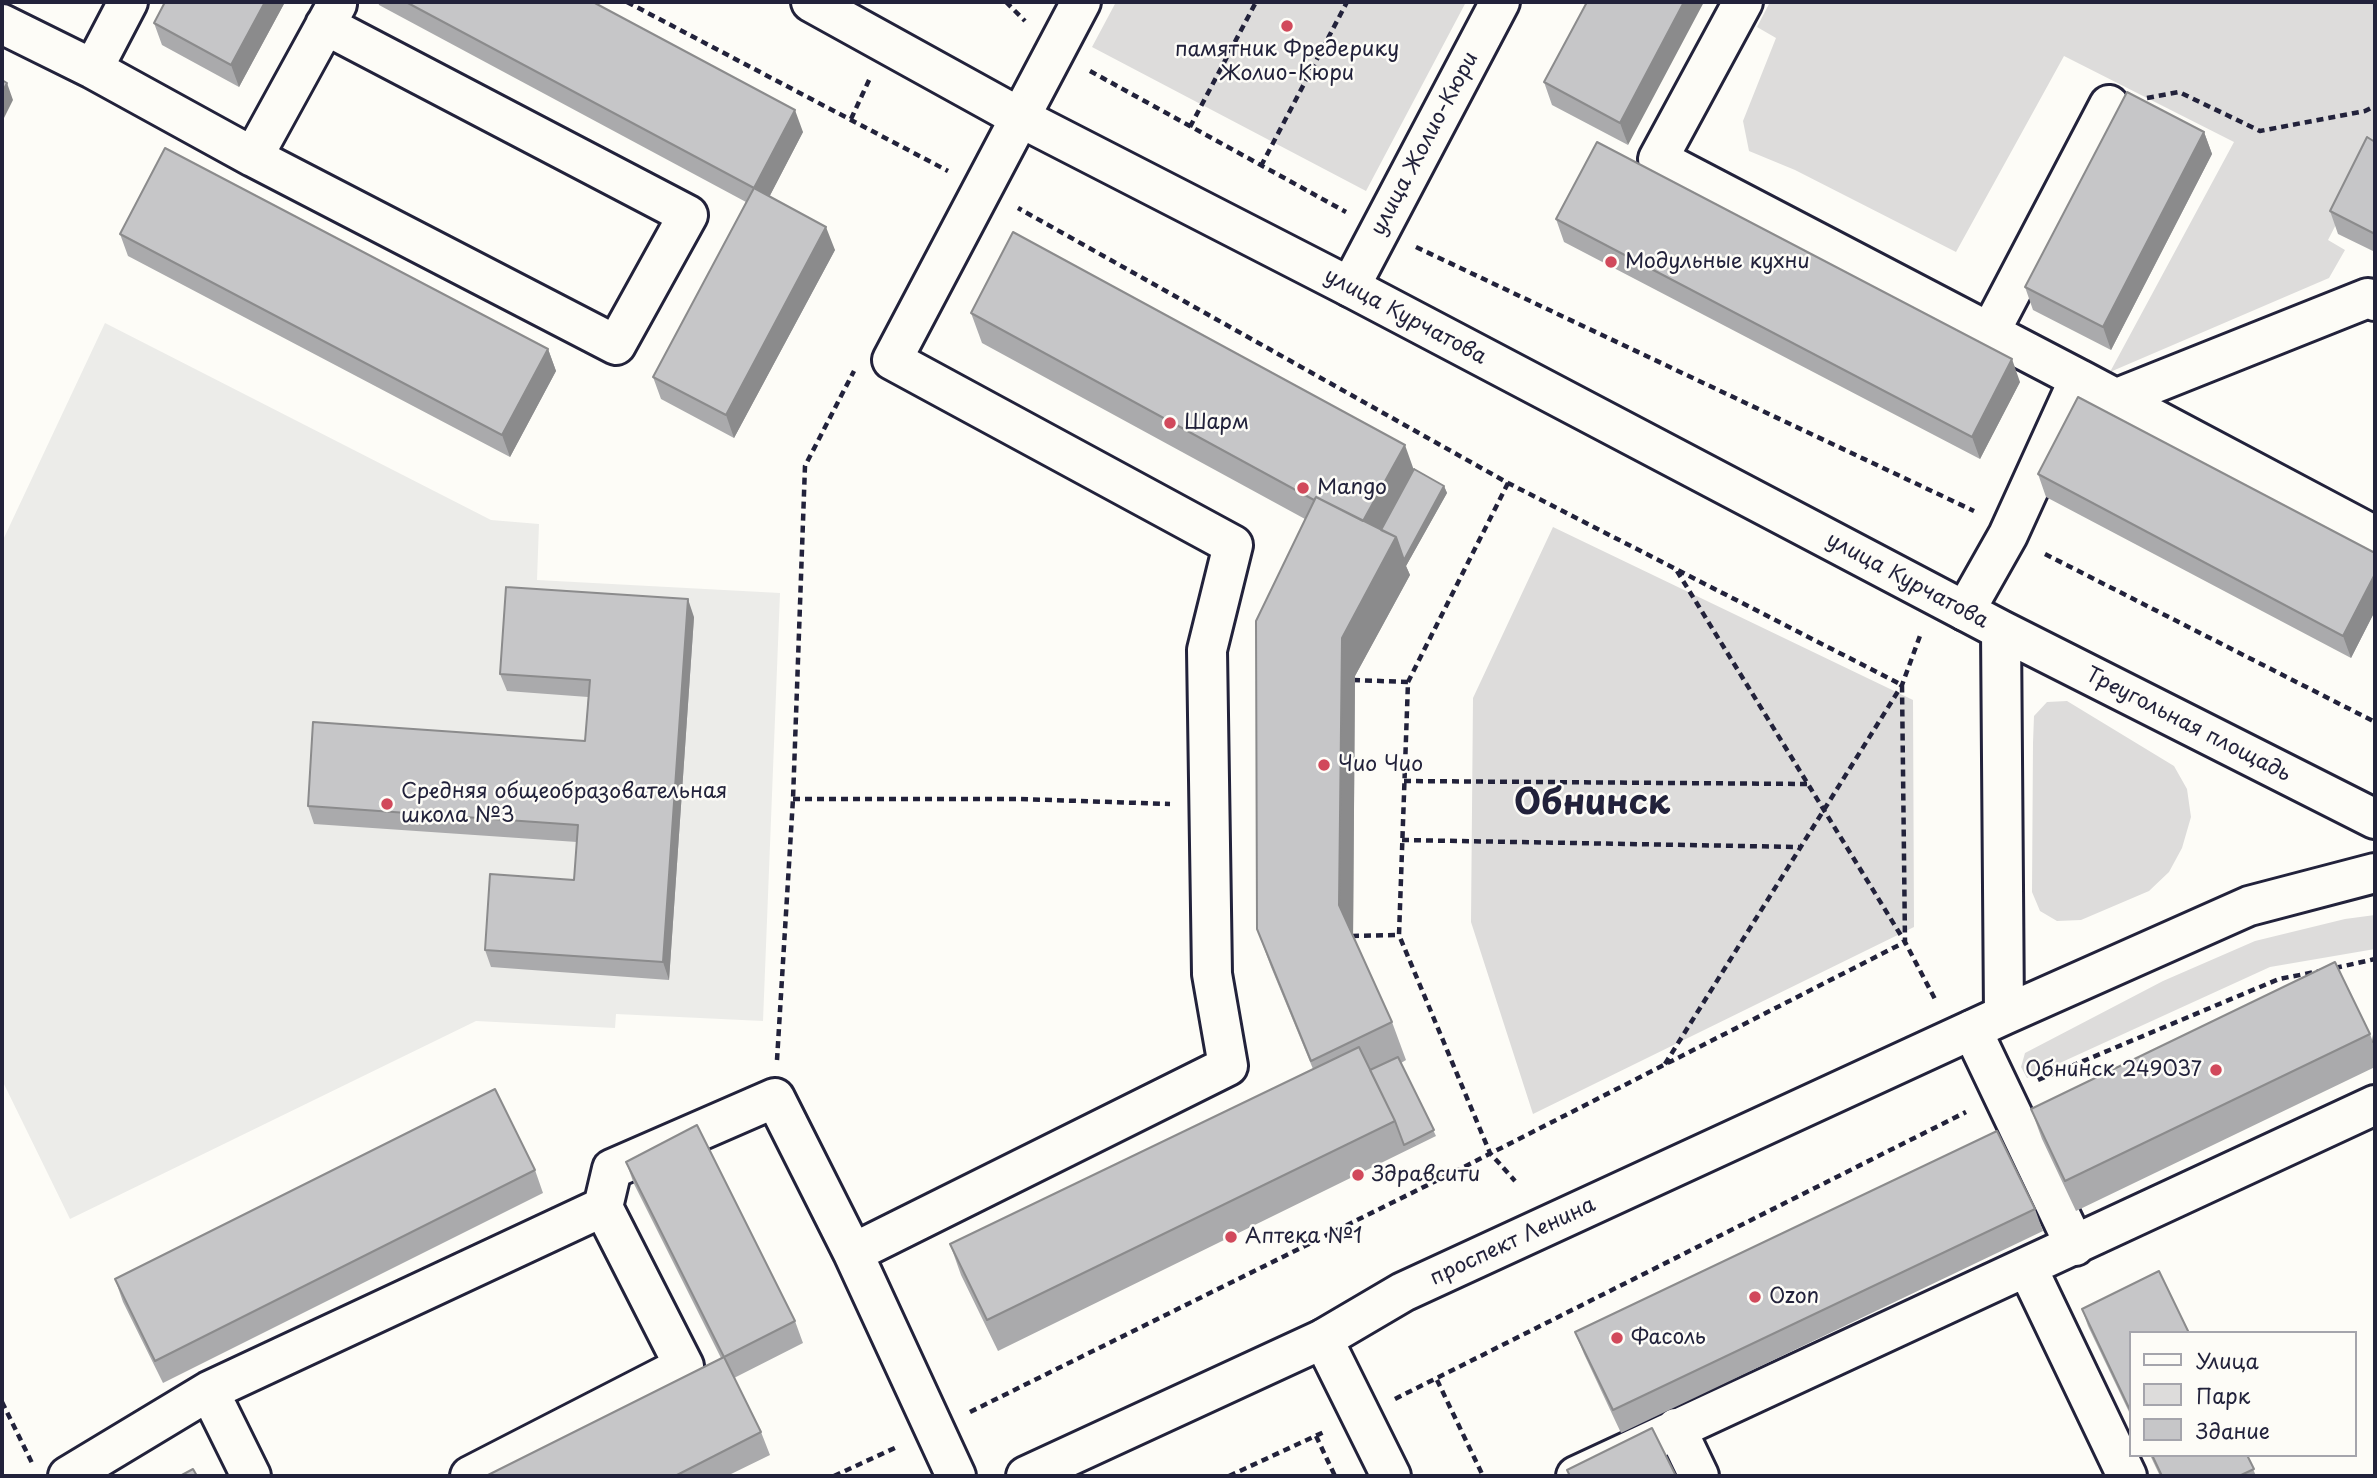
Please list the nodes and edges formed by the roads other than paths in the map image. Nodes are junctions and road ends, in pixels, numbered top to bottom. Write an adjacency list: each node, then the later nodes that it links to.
1 (128, 2): 8 (main road)
2 (811, 2): 10 (main road, улица Курчатова)
3 (1082, 2): 10 (main road)
4 (1500, 2): 12 (main road, улица Жолио-Кюри)
5 (1744, 2): 14 (main road)
6 (331, 13): 11 (main road); 11 (main road)
7 (2, 24): 8 (main road)
8 (93, 69): 11 (main road)
9 (2109, 105): 14 (main road)
10 (1019, 117): 12 (main road, улица Курчатова); 26 (main road)
11 (253, 157)
12 (1350, 287): 18 (main road, улица Курчатова)
13 (2375, 301): 16 (main road)
14 (1989, 334): 15 (main road)
15 (2078, 379): 16 (main road); 18 (main road)
16 (2115, 399): 17 (main road)
17 (2375, 536)
18 (1950, 603): 19 (main road, улица Курчатова)
19 (2001, 630): 20 (main road, Треугольная площадь); 22 (main road)
20 (2375, 819)
21 (2375, 873): 22 (main road)
22 (1977, 1028): 25 (main road); 28 (main road, проспект Ленина)
23 (2375, 1105): 25 (main road)
24 (603, 1207): 26 (main road); 29 (main road); 33 (main road)
25 (2075, 1246): 27 (main road)
26 (853, 1253): 34 (main road)
27 (2028, 1269): 30 (main road); 39 (main road)
28 (1324, 1339): 35 (main road, проспект Ленина); 36 (main road)
29 (209, 1391): 31 (main road); 32 (main road)
30 (1676, 1429): 37 (main road); 38 (main road)
31 (68, 1476)
32 (251, 1476)
33 (470, 1476)
34 (956, 1476)
35 (1026, 1476)
36 (1391, 1476)
37 (1576, 1476)
38 (1699, 1476)
39 (2127, 1476)

